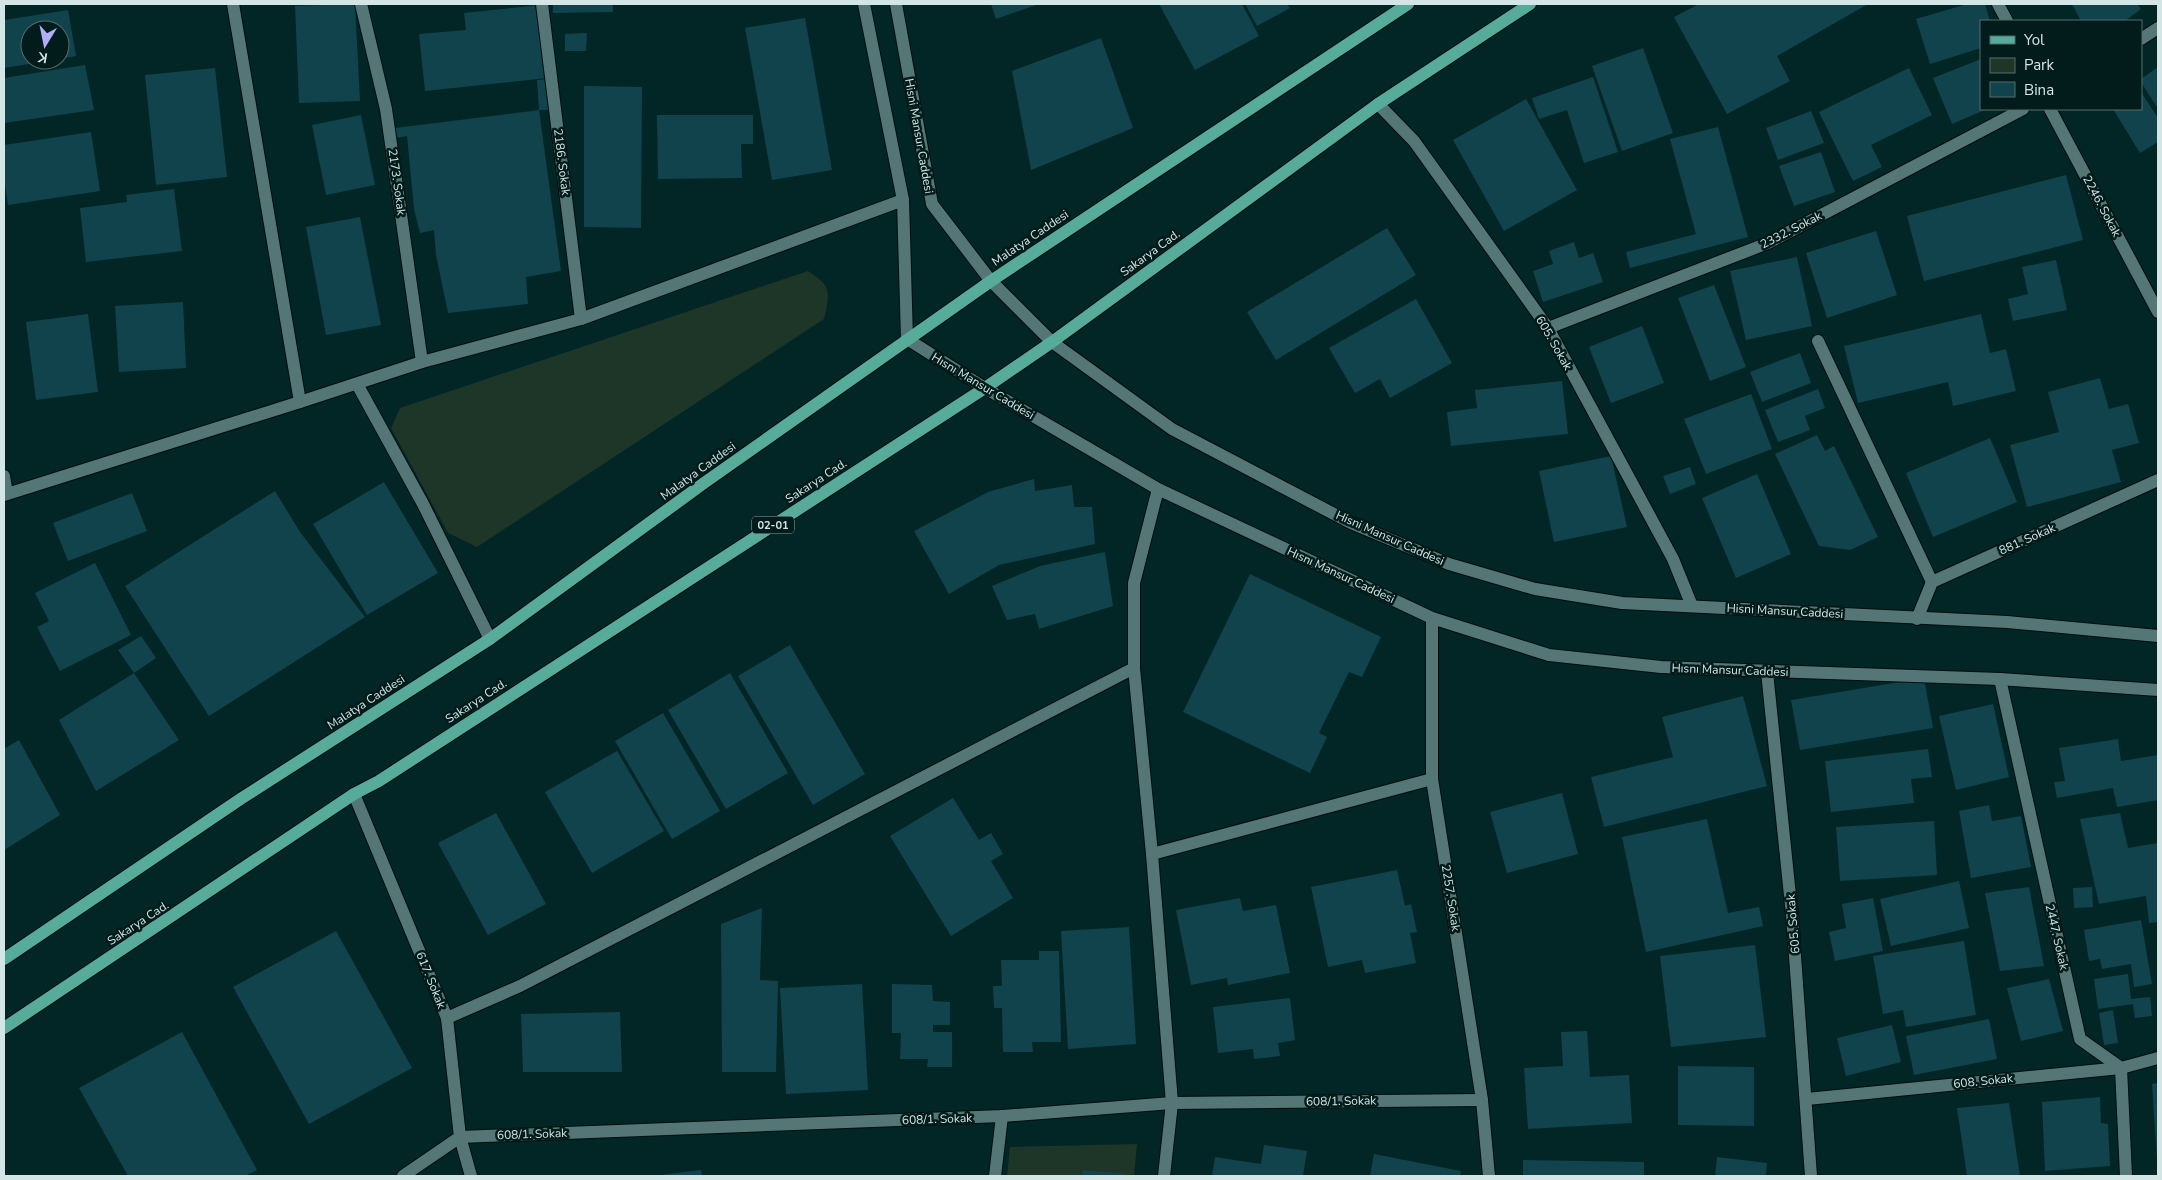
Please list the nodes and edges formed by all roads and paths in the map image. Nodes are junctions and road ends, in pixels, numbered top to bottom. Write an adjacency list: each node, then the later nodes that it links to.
1 (233, 4): 26 (street)
2 (361, 4): 23 (street, 2173. Sokak)
3 (542, 4): 18 (street, 2186. Sokak)
4 (864, 4): 15 (street)
5 (896, 4): 16 (street, Hisni Mansur Caddesi)
6 (1408, 4): 16 (main road, Malatya Caddesi)
7 (1530, 4): 12 (main road, Sakarya Cad. / 02-01)
8 (1998, 4): 9 (street)
9 (2006, 20)
10 (2158, 28): 11 (street)
11 (2142, 38)
12 (1378, 104): 19 (street, 605. Sokak); 22 (main road, Sakarya Cad. / 02-01)
13 (2021, 110): 19 (street, 2332. Sokak)
14 (2051, 110): 17 (street, 2246. Sokak)
15 (903, 200): 18 (street); 20 (street)
16 (991, 281): 20 (main road, Malatya Caddesi); 22 (street, Hisni Mansur Caddesi)
17 (2157, 306)
18 (581, 319): 23 (street)
19 (1548, 328): 32 (street, 605. Sokak)
20 (907, 339): 25 (street, Hısnı Mansur Caddesi); 36 (main road, Malatya Caddesi)
21 (1818, 341): 31 (street)
22 (1052, 342): 25 (main road, Sakarya Cad. / 02-01); 32 (street, Hisni Mansur Caddesi)
23 (422, 362): 24 (street)
24 (357, 384): 26 (street); 36 (street)
25 (985, 388): 29 (street, Hısnı Mansur Caddesi); 42 (main road, Sakarya Cad. / 02-01)
26 (300, 402): 30 (street)
27 (4, 476): 30 (street)
28 (2158, 480): 31 (street, 881. Sokak)
29 (1158, 489): 33 (street, Hısnı Mansur Caddesi); 37 (street)
30 (5, 494)
31 (1932, 582): 34 (street)
32 (1692, 606): 34 (street, Hisni Mansur Caddesi)
33 (1432, 618): 38 (street, Hısnı Mansur Caddesi); 41 (street, 2257. Sokak)
34 (1917, 619): 35 (street, Hisni Mansur Caddesi)
35 (2158, 636)
36 (490, 639): 44 (main road, Malatya Caddesi)
37 (1134, 668): 43 (street); 45 (street)
38 (1767, 672): 39 (street, Hısnı Mansur Caddesi); 49 (street, 605. Sokak)
39 (2000, 679): 40 (street, Hısnı Mansur Caddesi); 48 (street, 2447. Sokak)
40 (2158, 690)
41 (1432, 779): 43 (street); 50 (street, 2257. Sokak)
42 (354, 794): 45 (street, 617. Sokak); 46 (main road, Sakarya Cad. / 02-01)
43 (1152, 854): 51 (street)
44 (4, 959)
45 (447, 1018): 53 (street, 617. Sokak)
46 (4, 1028)
47 (2158, 1058): 48 (street, 608. Sokak)
48 (2121, 1068): 49 (street, 608. Sokak); 60 (street)
49 (1807, 1099): 59 (street, 605. Sokak)
50 (1482, 1100): 51 (street, 608/1. Sokak); 58 (street, 2257. Sokak)
51 (1172, 1103): 52 (street, 608/1. Sokak); 57 (street)
52 (1002, 1116): 53 (street, 608/1. Sokak); 56 (street)
53 (460, 1137): 54 (street); 55 (street, 617. Sokak)
54 (403, 1176)
55 (471, 1176)
56 (995, 1176)
57 (1164, 1176)
58 (1489, 1176)
59 (1811, 1176)
60 (2126, 1176)

